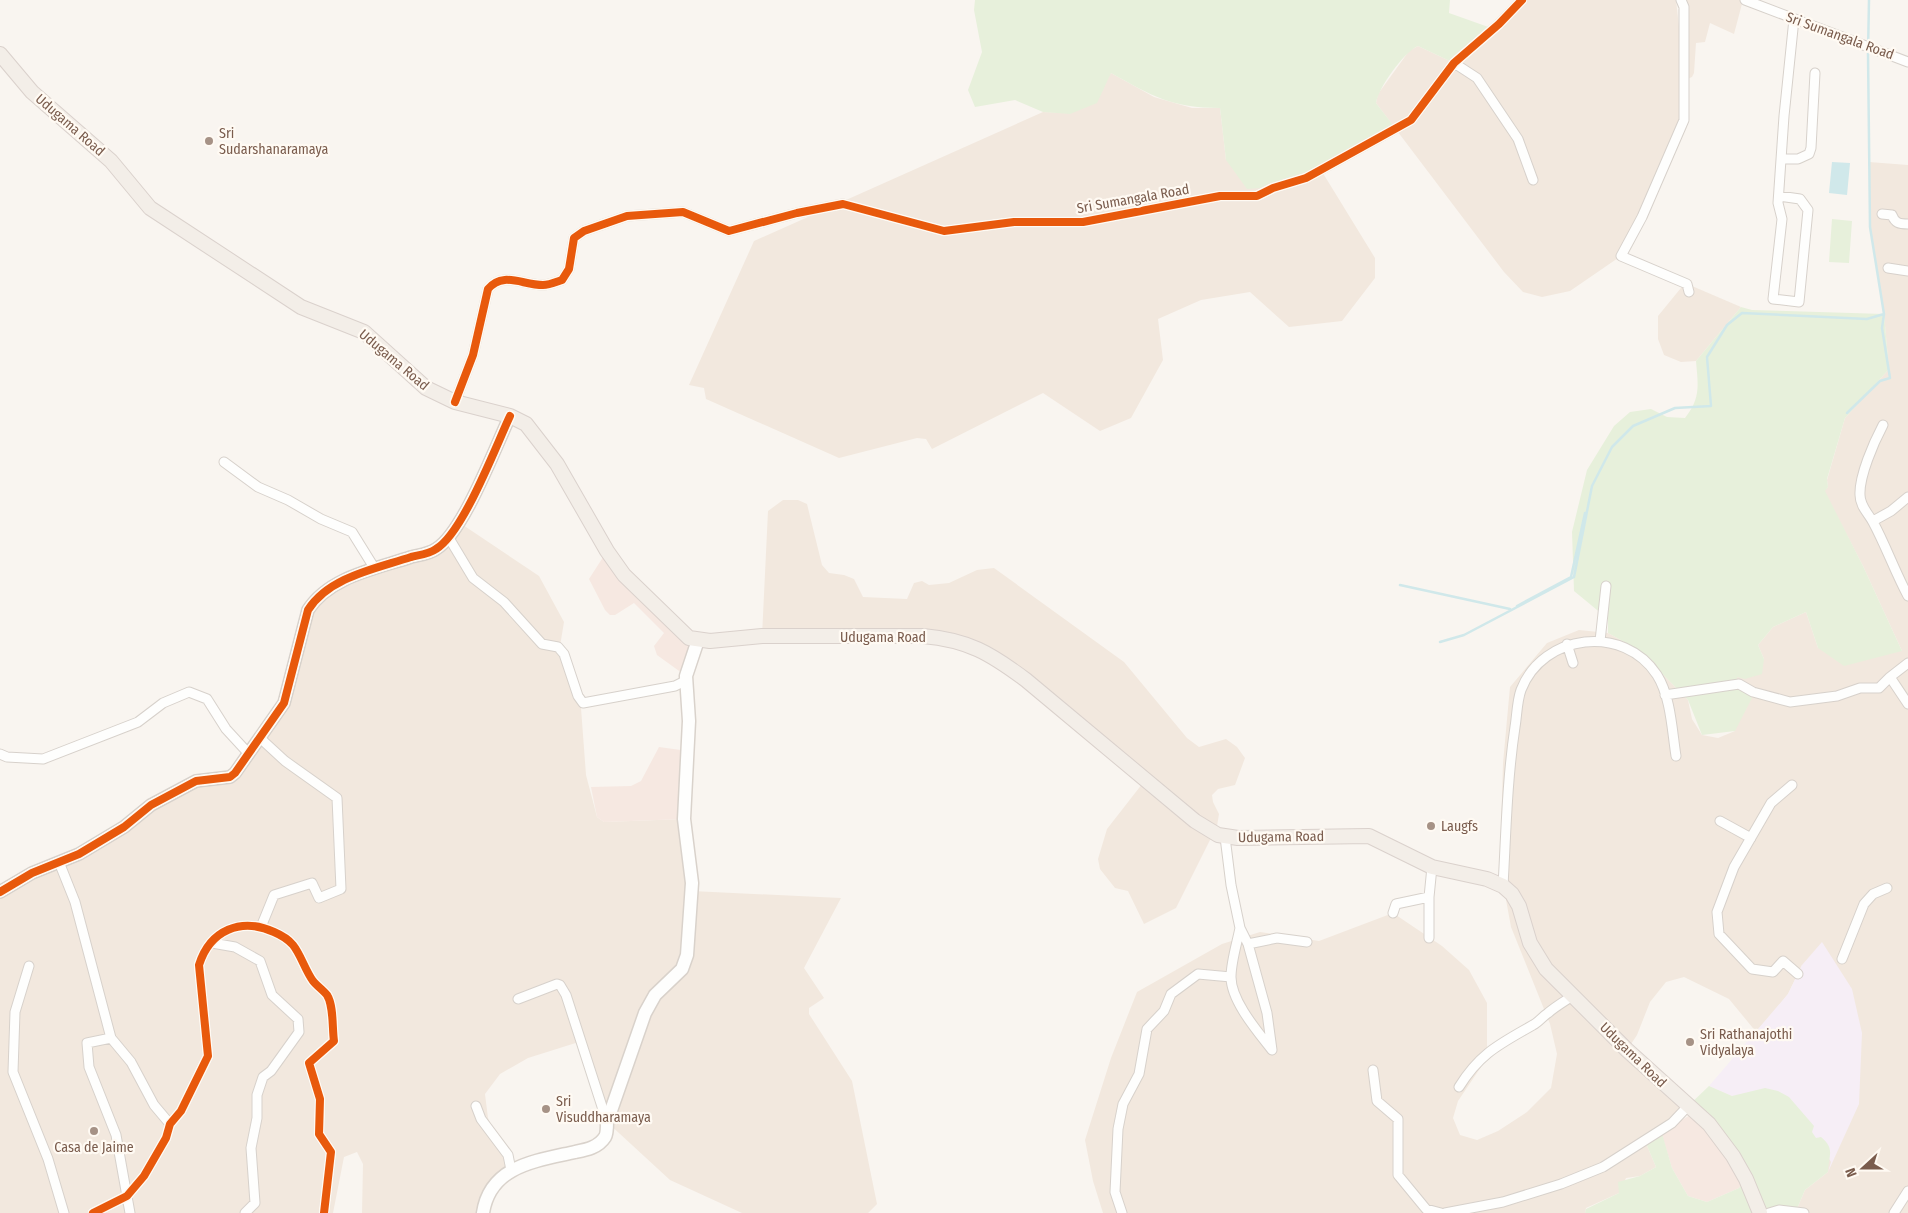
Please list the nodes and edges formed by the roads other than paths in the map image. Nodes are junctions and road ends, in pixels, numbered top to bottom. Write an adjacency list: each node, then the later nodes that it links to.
1 (1522, 0): 7 (street, Sri Sumangala Road)
2 (1681, 0): 16 (street)
3 (1744, 0): 4 (street, Sri Sumangala Road)
4 (1794, 20): 6 (street, Sri Sumangala Road); 9 (street)
5 (0, 54): 17 (main road, Udugama Road)
6 (1908, 62)
7 (1454, 63): 10 (street); 17 (street, Sri Sumangala Road)
8 (1815, 73): 9 (street)
9 (1782, 160): 11 (street)
10 (1533, 180)
11 (1779, 196): 11 (street)
12 (1882, 214): 13 (street)
13 (1908, 224)
14 (1888, 268): 15 (street)
15 (1908, 271)
16 (1689, 292)
17 (455, 402): 18 (main road, Udugama Road)
18 (510, 416): 23 (street); 27 (main road, Udugama Road)
19 (1883, 425): 22 (street)
20 (224, 462): 24 (street)
21 (1908, 497): 22 (street)
22 (1873, 521): 26 (street)
23 (450, 538): 24 (street); 32 (street)
24 (375, 569): 36 (street)
25 (1606, 586): 28 (street)
26 (1908, 596)
27 (698, 640): 32 (main road); 42 (main road, Udugama Road)
28 (1600, 641): 29 (street); 34 (street)
29 (1567, 644): 30 (street); 46 (street)
30 (1573, 663)
31 (1908, 663): 33 (street)
32 (686, 676): 68 (main road)
33 (1890, 676): 34 (street); 35 (street)
34 (1665, 695): 39 (street)
35 (1908, 704)
36 (260, 738): 38 (street); 51 (street)
37 (0, 754): 38 (street)
38 (250, 754): 44 (street)
39 (1676, 756)
40 (1792, 785): 43 (street)
41 (1720, 821): 43 (street)
42 (1225, 837): 45 (main road, Udugama Road); 52 (street)
43 (1751, 838): 59 (street)
44 (60, 862): 48 (street); 63 (street)
45 (1432, 867): 46 (main road, Udugama Road); 49 (street)
46 (1504, 886): 61 (main road, Udugama Road)
47 (1887, 888): 57 (street)
48 (0, 892)
49 (1429, 897): 50 (street); 53 (street)
50 (1393, 913)
51 (262, 926): 55 (street); 77 (street)
52 (1240, 928): 56 (street); 60 (street)
53 (1429, 938)
54 (1307, 942): 56 (street)
55 (212, 943): 69 (street); 76 (street)
56 (1248, 944): 60 (street)
57 (1842, 958)
58 (29, 966): 73 (street)
59 (1798, 974)
60 (1231, 977): 79 (street)
61 (1574, 995): 65 (street); 67 (main road, Udugama Road)
62 (518, 999): 68 (street)
63 (111, 1038): 69 (street); 72 (street)
64 (1373, 1070): 80 (street)
65 (1459, 1087)
66 (476, 1106): 70 (street)
67 (1688, 1106): 80 (street); 81 (main road, Udugama Road)
68 (607, 1122): 70 (main road)
69 (170, 1124): 72 (street)
70 (511, 1170): 78 (main road)
71 (1908, 1191): 84 (street)
72 (127, 1196): 74 (street); 75 (street)
73 (64, 1213)
74 (93, 1213)
75 (130, 1213)
76 (245, 1213)
77 (324, 1213)
78 (483, 1213)
79 (1122, 1213)
80 (1443, 1213)
81 (1760, 1213)
82 (1769, 1213): 83 (street)
83 (1804, 1213)
84 (1894, 1213)

